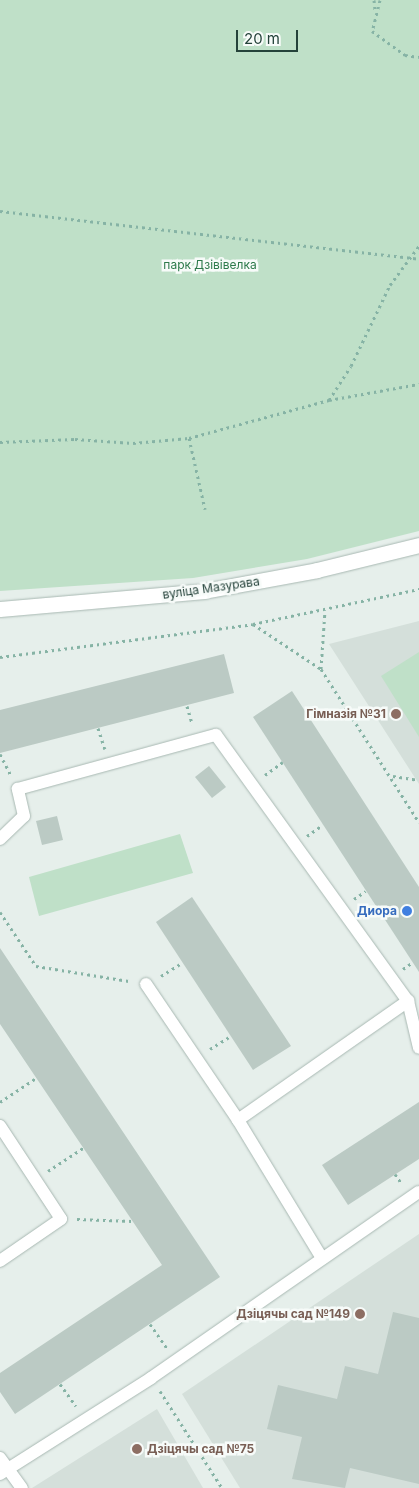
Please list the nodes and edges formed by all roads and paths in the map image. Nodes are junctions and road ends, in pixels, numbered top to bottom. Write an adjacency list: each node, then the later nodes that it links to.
1 (374, 0): 3 (path)
2 (380, 0): 3 (path)
3 (375, 11): 4 (path)
4 (419, 57)
5 (0, 211): 7 (path)
6 (419, 246): 7 (path)
7 (410, 258): 8 (path); 10 (path)
8 (419, 258)
9 (419, 384): 10 (path)
10 (329, 400): 11 (path)
11 (189, 438): 12 (path); 13 (path)
12 (0, 442)
13 (205, 509)
14 (419, 546): 16 (main road, вуліца Мазурава)
15 (419, 588): 17 (path)
16 (0, 609)
17 (325, 611): 18 (path); 20 (path)
18 (253, 624): 19 (path); 20 (path)
19 (0, 657)
20 (321, 669): 24 (path)
21 (98, 728): 23 (path)
22 (0, 754): 26 (path)
23 (109, 764): 26 (lane); 32 (lane)
24 (392, 776): 25 (path); 27 (path)
25 (419, 780)
26 (18, 789): 28 (lane)
27 (419, 821)
28 (0, 839)
29 (0, 912): 31 (path)
30 (182, 963): 31 (path)
31 (146, 984): 35 (lane)
32 (408, 1001): 34 (lane); 38 (lane)
33 (231, 1036): 35 (path)
34 (419, 1048)
35 (196, 1058): 38 (lane)
36 (36, 1078): 37 (path)
37 (0, 1102)
38 (238, 1120): 45 (lane)
39 (0, 1126): 41 (lane)
40 (83, 1148): 41 (path)
41 (35, 1179): 43 (lane)
42 (418, 1195): 45 (lane)
43 (61, 1219): 44 (path); 46 (lane)
44 (132, 1221)
45 (322, 1258): 48 (lane)
46 (0, 1261)
47 (150, 1324): 48 (path)
48 (176, 1360): 49 (lane)
49 (151, 1378): 51 (lane); 55 (path)
50 (60, 1384): 51 (path)
51 (86, 1420): 53 (lane)
52 (0, 1458): 53 (lane)
53 (4, 1472): 54 (lane)
54 (22, 1488)
55 (222, 1488)

